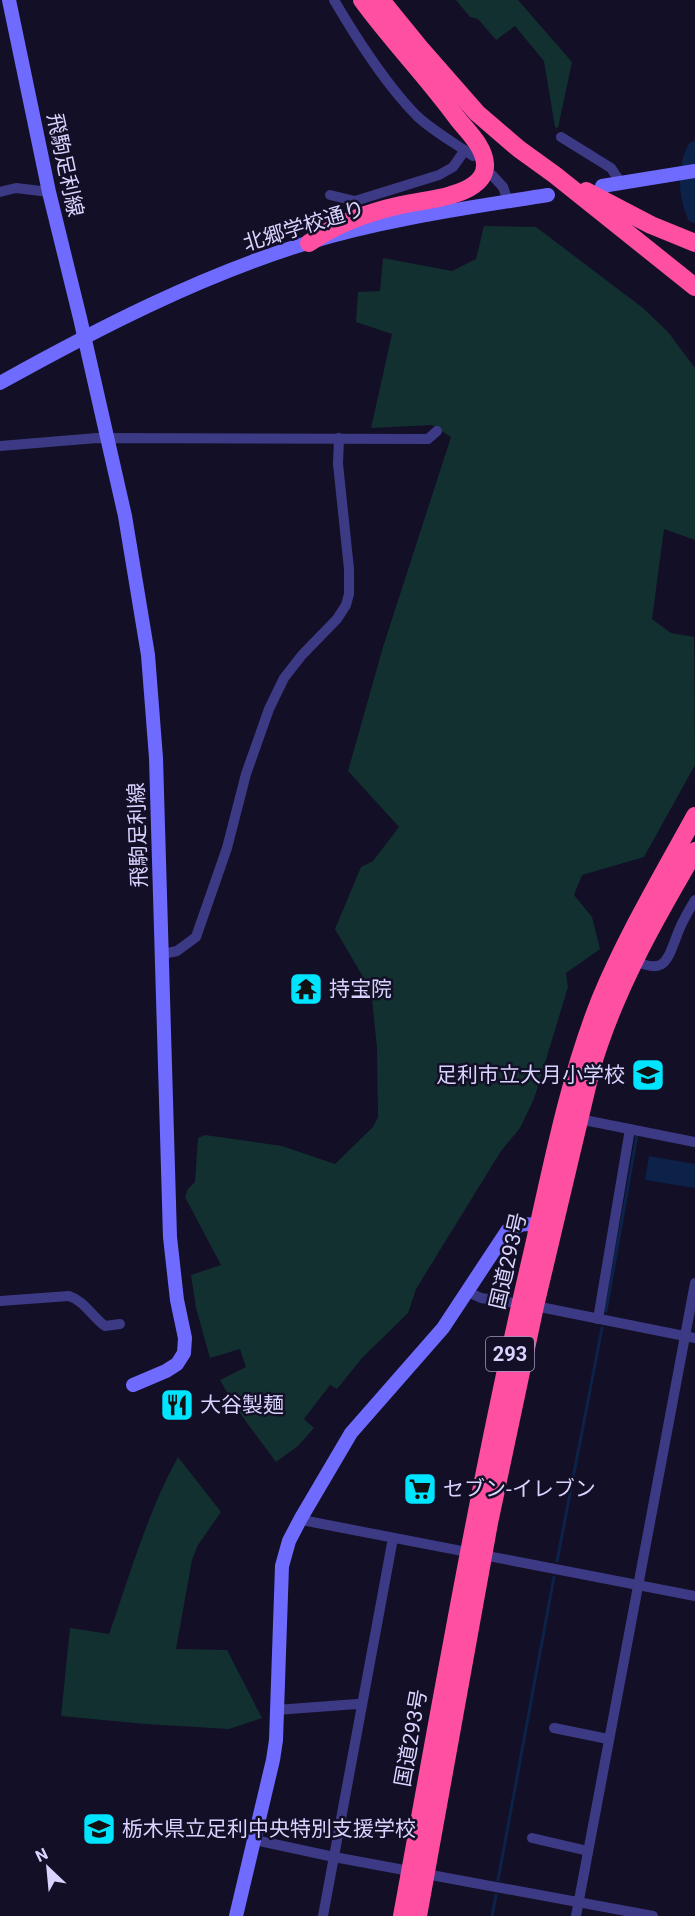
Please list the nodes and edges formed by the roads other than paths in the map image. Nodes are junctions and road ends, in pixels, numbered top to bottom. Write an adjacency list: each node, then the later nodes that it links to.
1 (9, 0): 13 (street, 飛駒足利線)
2 (334, 0): 14 (street)
3 (362, 0): 5 (highway)
4 (382, 0): 9 (highway)
5 (442, 96): 18 (highway); 20 (highway)
6 (561, 137): 10 (street)
7 (695, 171): 10 (street)
8 (492, 174): 16 (street)
9 (555, 175): 17 (highway); 19 (highway)
10 (621, 183): 11 (street)
11 (602, 186)
12 (0, 192): 13 (street)
13 (49, 192): 21 (street, 飛駒足利線)
14 (330, 195)
15 (548, 195): 16 (street, 北郷学校通り)
16 (508, 201): 18 (street, 北郷学校通り)
17 (694, 242)
18 (309, 243): 21 (street, 北郷学校通り)
19 (695, 287)
20 (695, 296)
21 (84, 337): 22 (street); 24 (street, 飛駒足利線)
22 (0, 383)
23 (437, 431): 25 (street)
24 (107, 438): 25 (street); 26 (street); 30 (street, 飛駒足利線)
25 (339, 438): 30 (street)
26 (0, 446)
27 (695, 816): 31 (highway, 国道293号 / 293)
28 (695, 851): 31 (highway, 国道293号 / 293)
29 (695, 900): 31 (street)
30 (163, 954): 43 (street, 飛駒足利線)
31 (628, 957): 32 (highway, 国道293号 / 293); 35 (highway, 国道293号 / 293)
32 (579, 1119): 33 (street); 39 (highway, 国道293号 / 293)
33 (630, 1129): 34 (street); 40 (street)
34 (695, 1142)
35 (539, 1225): 37 (street); 39 (highway, 国道293号 / 293)
36 (695, 1283): 42 (street)
37 (468, 1292): 39 (street); 44 (street)
38 (0, 1301): 41 (street)
39 (527, 1305): 40 (street); 46 (highway, 国道293号 / 293)
40 (598, 1319): 42 (street)
41 (120, 1324)
42 (690, 1337): 47 (street)
43 (133, 1385)
44 (301, 1518): 45 (street); 50 (street)
45 (393, 1538): 46 (street); 49 (street)
46 (475, 1553): 47 (street); 57 (highway, 国道293号 / 293)
47 (640, 1586): 48 (street); 52 (street)
48 (695, 1596)
49 (362, 1705): 50 (street); 56 (street)
50 (276, 1710): 54 (street)
51 (554, 1728): 52 (street)
52 (608, 1739): 55 (street)
53 (532, 1838): 55 (street)
54 (255, 1840): 56 (street); 59 (street)
55 (588, 1851): 58 (street)
56 (334, 1857): 57 (street); 60 (street)
57 (418, 1872): 58 (street); 61 (highway, 国道293号 / 293); 62 (highway, 国道293号 / 293)
58 (579, 1903): 63 (street); 64 (street)
59 (236, 1916)
60 (323, 1916)
61 (402, 1916)
62 (418, 1916)
63 (576, 1916)
64 (653, 1916)

